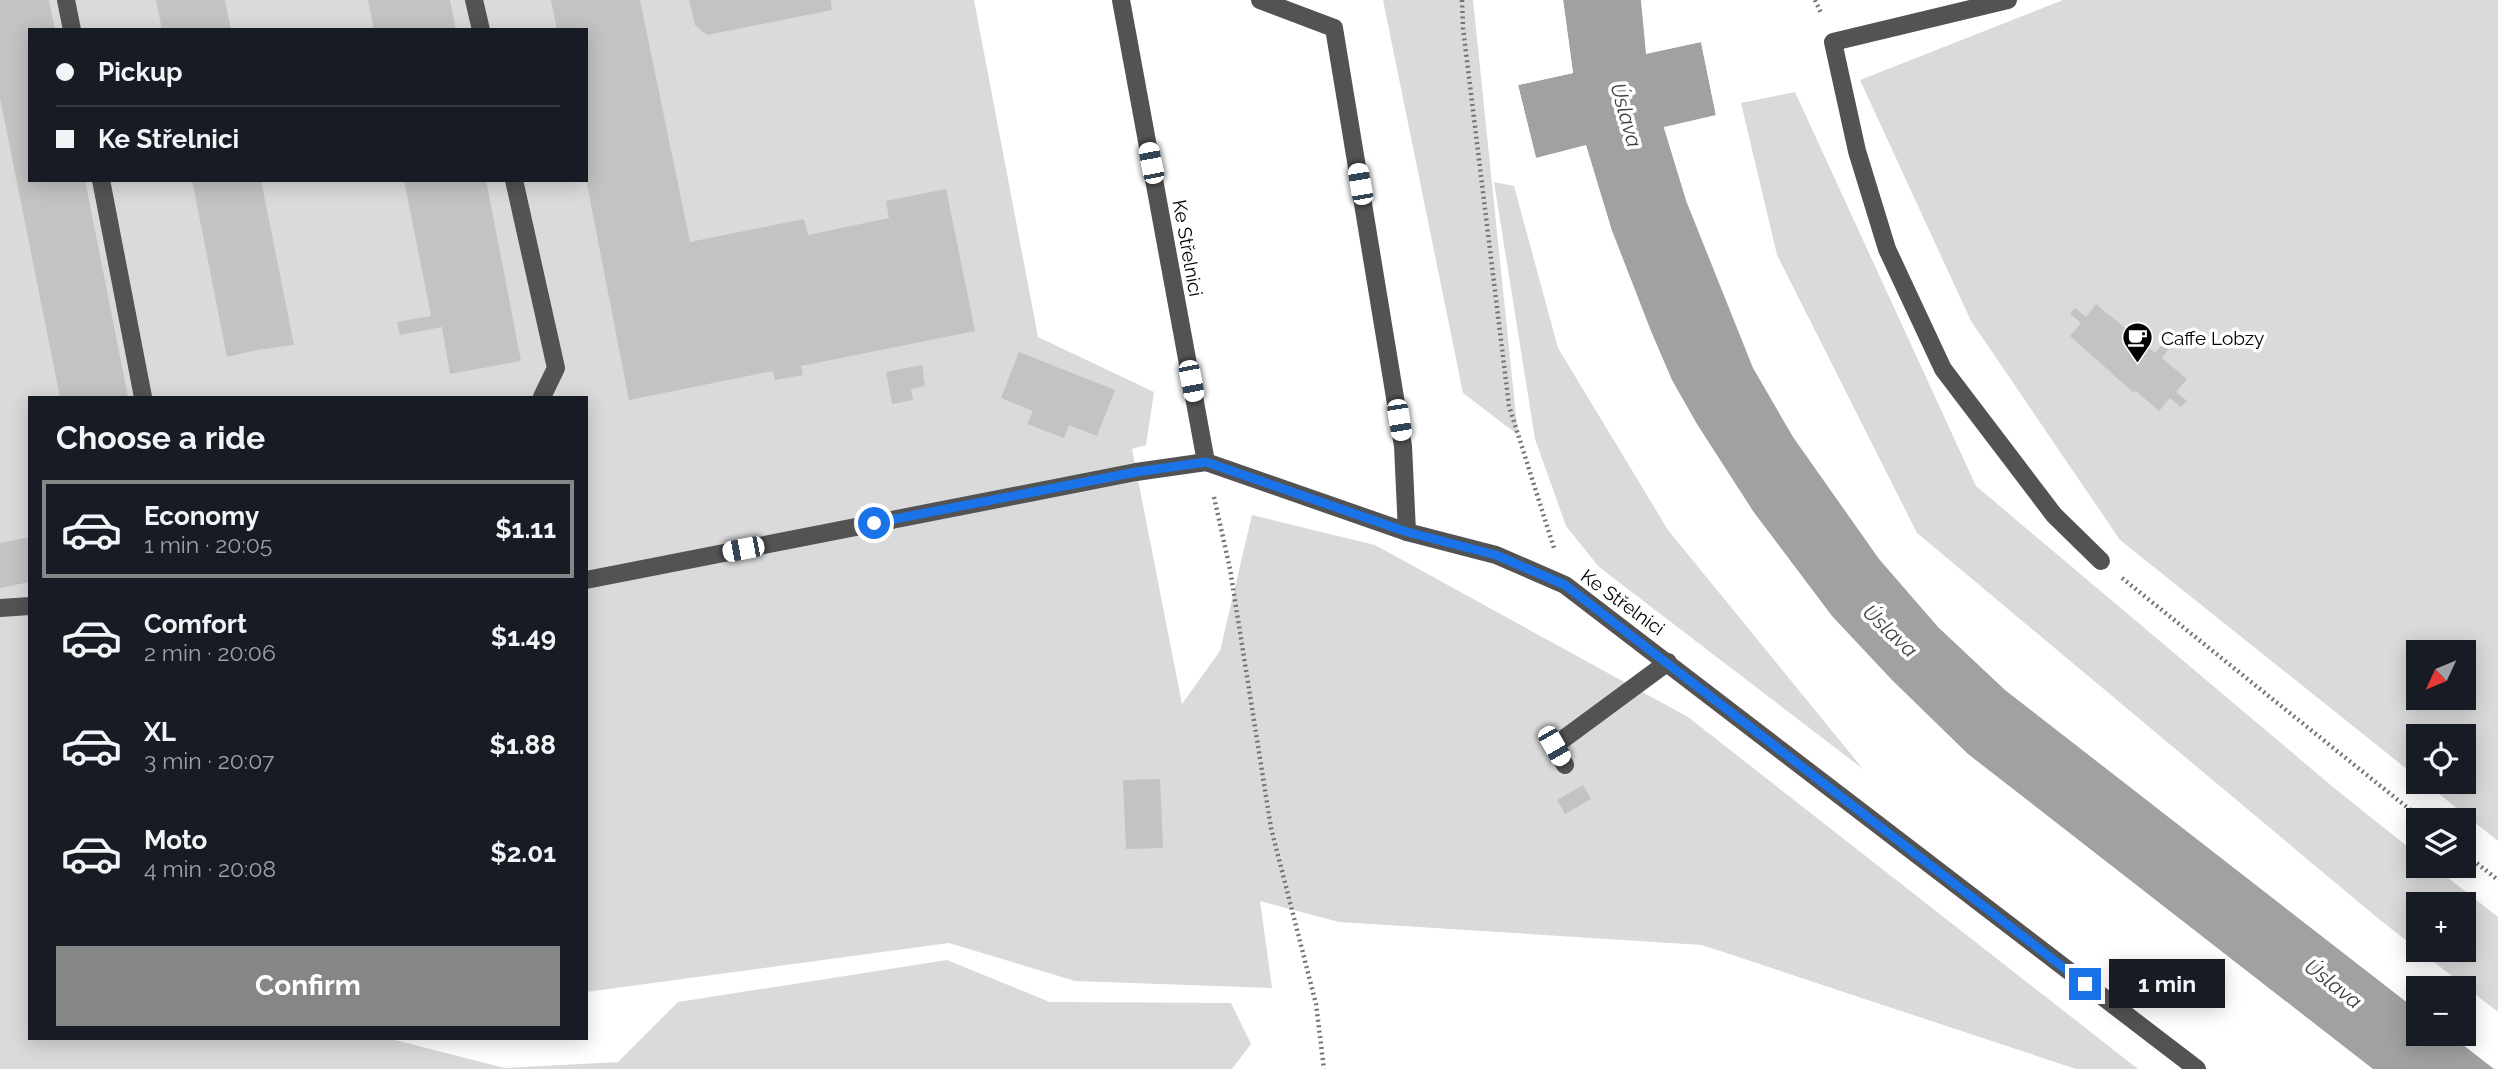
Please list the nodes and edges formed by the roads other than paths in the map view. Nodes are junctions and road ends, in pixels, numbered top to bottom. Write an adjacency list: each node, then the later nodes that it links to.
1 (66, 0): 6 (lane)
2 (474, 0): 7 (lane)
3 (1121, 0): 12 (lane, Ke Střelnici)
4 (1260, 0): 13 (lane)
5 (2008, 0): 14 (lane)
6 (72, 28)
7 (481, 28)
8 (101, 182): 10 (lane)
9 (514, 182): 11 (lane)
10 (143, 396)
11 (542, 396)
12 (1206, 462): 13 (lane, Ke Střelnici); 15 (lane)
13 (1407, 532): 18 (lane, Ke Střelnici)
14 (2101, 561)
15 (588, 580)
16 (28, 606): 17 (lane)
17 (0, 608)
18 (1668, 662): 19 (lane); 20 (lane, Ke Střelnici)
19 (1565, 765)
20 (2197, 1069)

